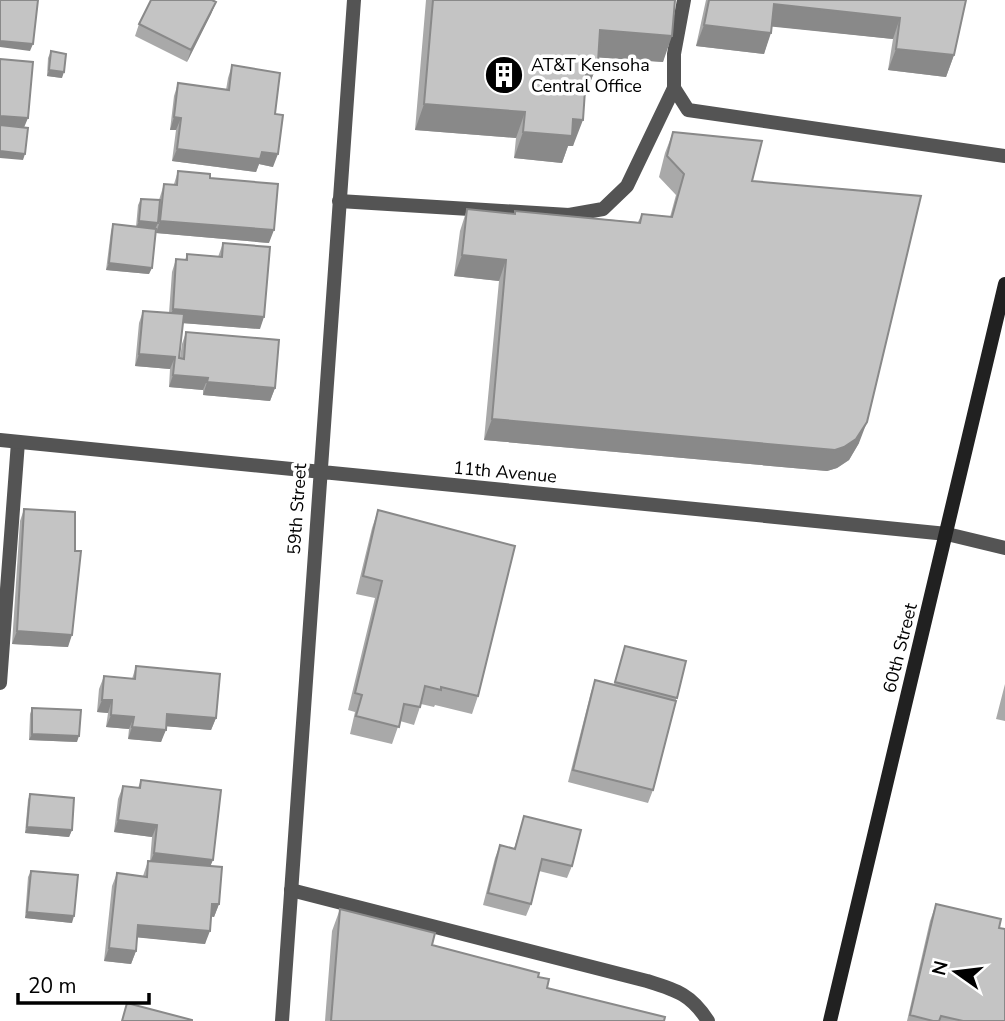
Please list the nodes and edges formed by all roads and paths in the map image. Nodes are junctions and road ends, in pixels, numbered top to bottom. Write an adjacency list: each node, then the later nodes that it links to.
1 (354, 0): 5 (street, 59th Street)
2 (684, 0): 3 (street)
3 (674, 88): 4 (street); 5 (street)
4 (1005, 156)
5 (339, 201): 9 (street, 59th Street)
6 (1005, 284): 10 (street, 60th Street)
7 (0, 440): 8 (street, 11th Avenue)
8 (18, 442): 9 (street, 11th Avenue); 12 (street)
9 (319, 473): 10 (street, 11th Avenue); 13 (street, 59th Street)
10 (947, 534): 11 (street, 11th Avenue); 16 (street, 60th Street)
11 (1005, 548)
12 (0, 682)
13 (291, 890): 14 (street, 59th Street); 15 (street)
14 (282, 1021)
15 (708, 1021)
16 (830, 1021)

